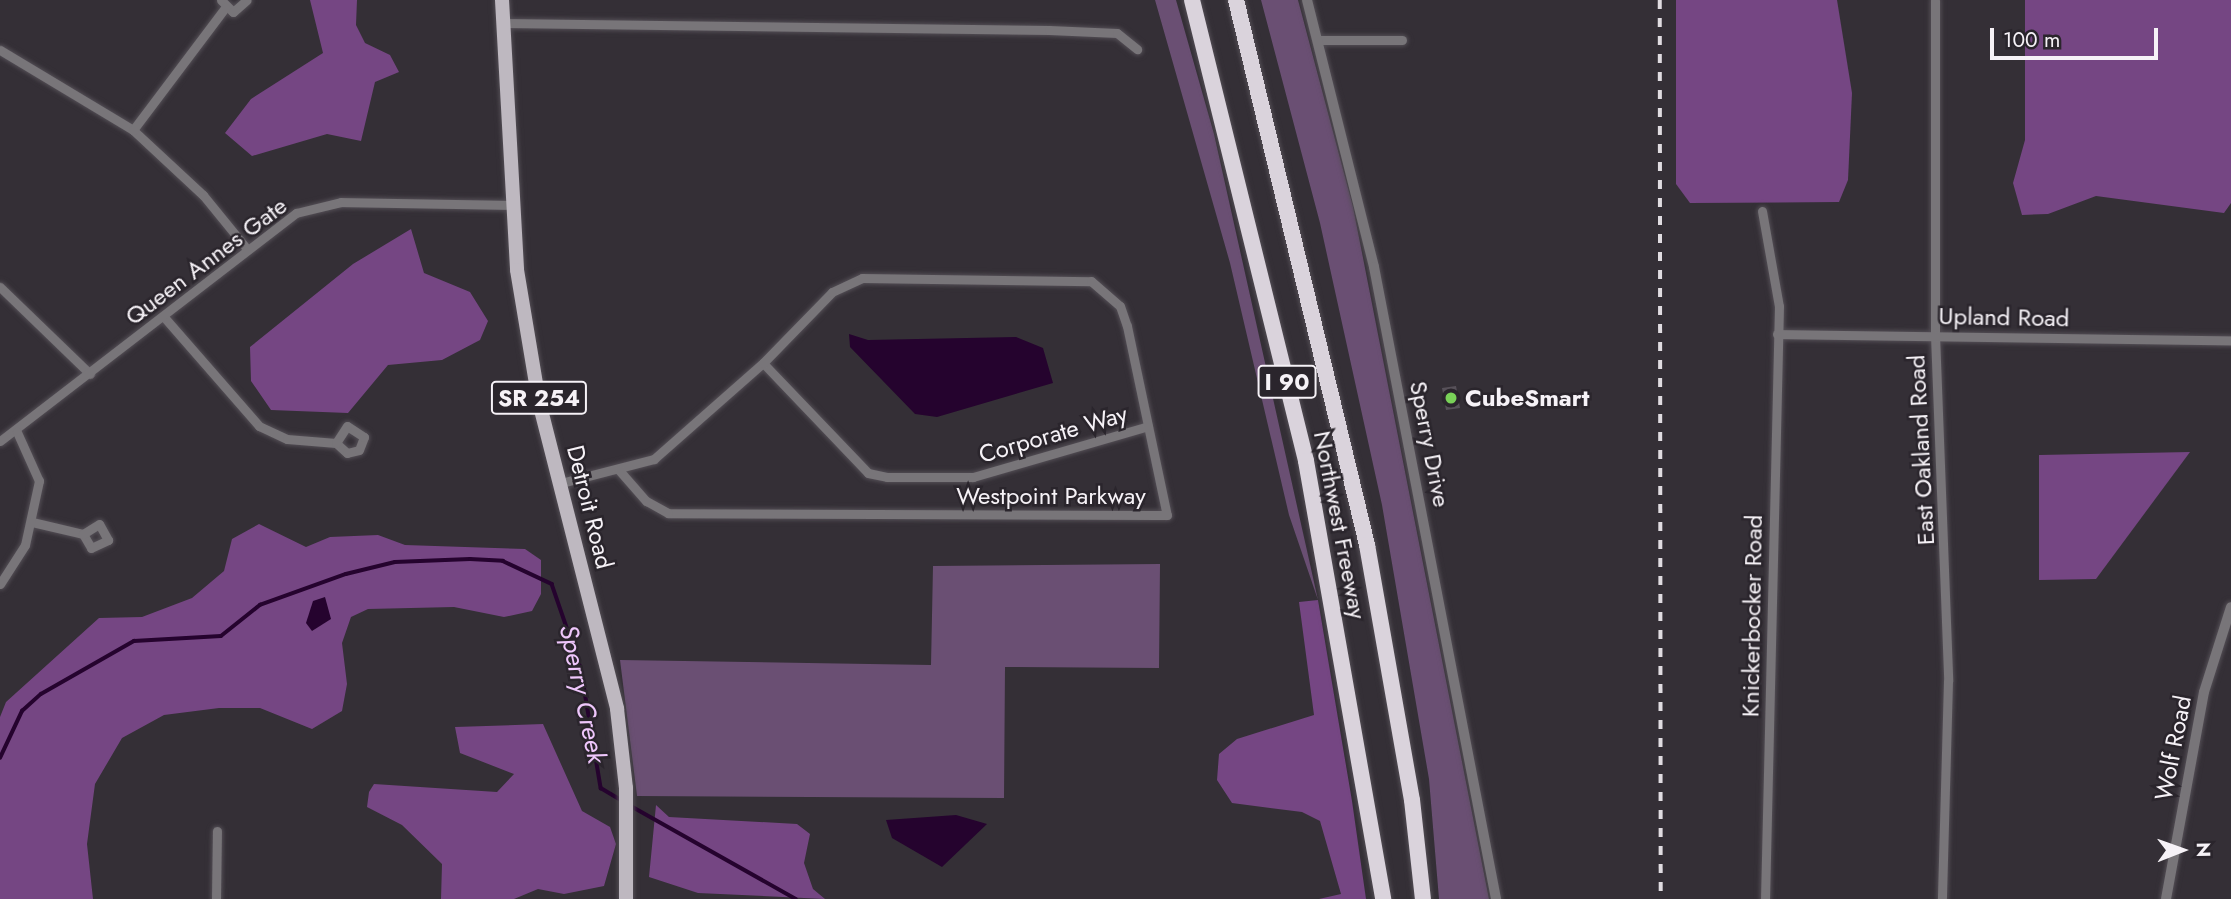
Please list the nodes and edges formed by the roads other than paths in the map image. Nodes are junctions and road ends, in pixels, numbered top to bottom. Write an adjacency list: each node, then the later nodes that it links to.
1 (247, 0): 7 (street)
2 (502, 0): 8 (main road, Detroit Road / SR 254)
3 (1192, 0): 37 (highway, Northwest Freeway / I 90)
4 (1236, 0): 38 (highway, Northwest Freeway / I 90)
5 (1307, 0): 9 (street, Sperry Drive)
6 (1935, 0): 20 (street, East Oakland Road)
7 (223, 4): 13 (street)
8 (504, 23): 11 (street); 14 (main road, Detroit Road / SR 254)
9 (1318, 40): 10 (street); 39 (street, Sperry Drive)
10 (1402, 40)
11 (1137, 49)
12 (0, 50): 13 (street)
13 (133, 130): 16 (street)
14 (510, 205): 16 (street, Queen Annes Gate); 29 (main road, Detroit Road / SR 254)
15 (1762, 211): 19 (street, Knickerbocker Road)
16 (247, 249): 18 (street, Queen Annes Gate)
17 (0, 287): 23 (street)
18 (164, 317): 23 (street, Queen Annes Gate); 27 (street)
19 (1777, 334): 20 (street, Upland Road); 40 (street, Knickerbocker Road)
20 (1936, 335): 21 (street, Upland Road); 41 (street, East Oakland Road)
21 (2231, 340)
22 (763, 363): 24 (street, Corporate Way); 24 (street, Westpoint Parkway); 28 (street, Westpoint Parkway)
23 (90, 374): 25 (street, Queen Annes Gate)
24 (1148, 426): 28 (street, Westpoint Parkway)
25 (17, 432): 26 (street, Queen Annes Gate); 30 (street)
26 (0, 441)
27 (336, 443)
28 (619, 471): 29 (street, Westpoint Parkway)
29 (561, 482): 36 (main road, Detroit Road / SR 254)
30 (32, 522): 31 (street); 32 (street)
31 (83, 534)
32 (0, 584)
33 (2231, 607): 42 (street, Wolf Road)
34 (217, 831): 35 (street)
35 (216, 899)
36 (626, 899)
37 (1383, 899)
38 (1423, 899)
39 (1496, 899)
40 (1765, 899)
41 (1942, 899)
42 (2165, 899)

